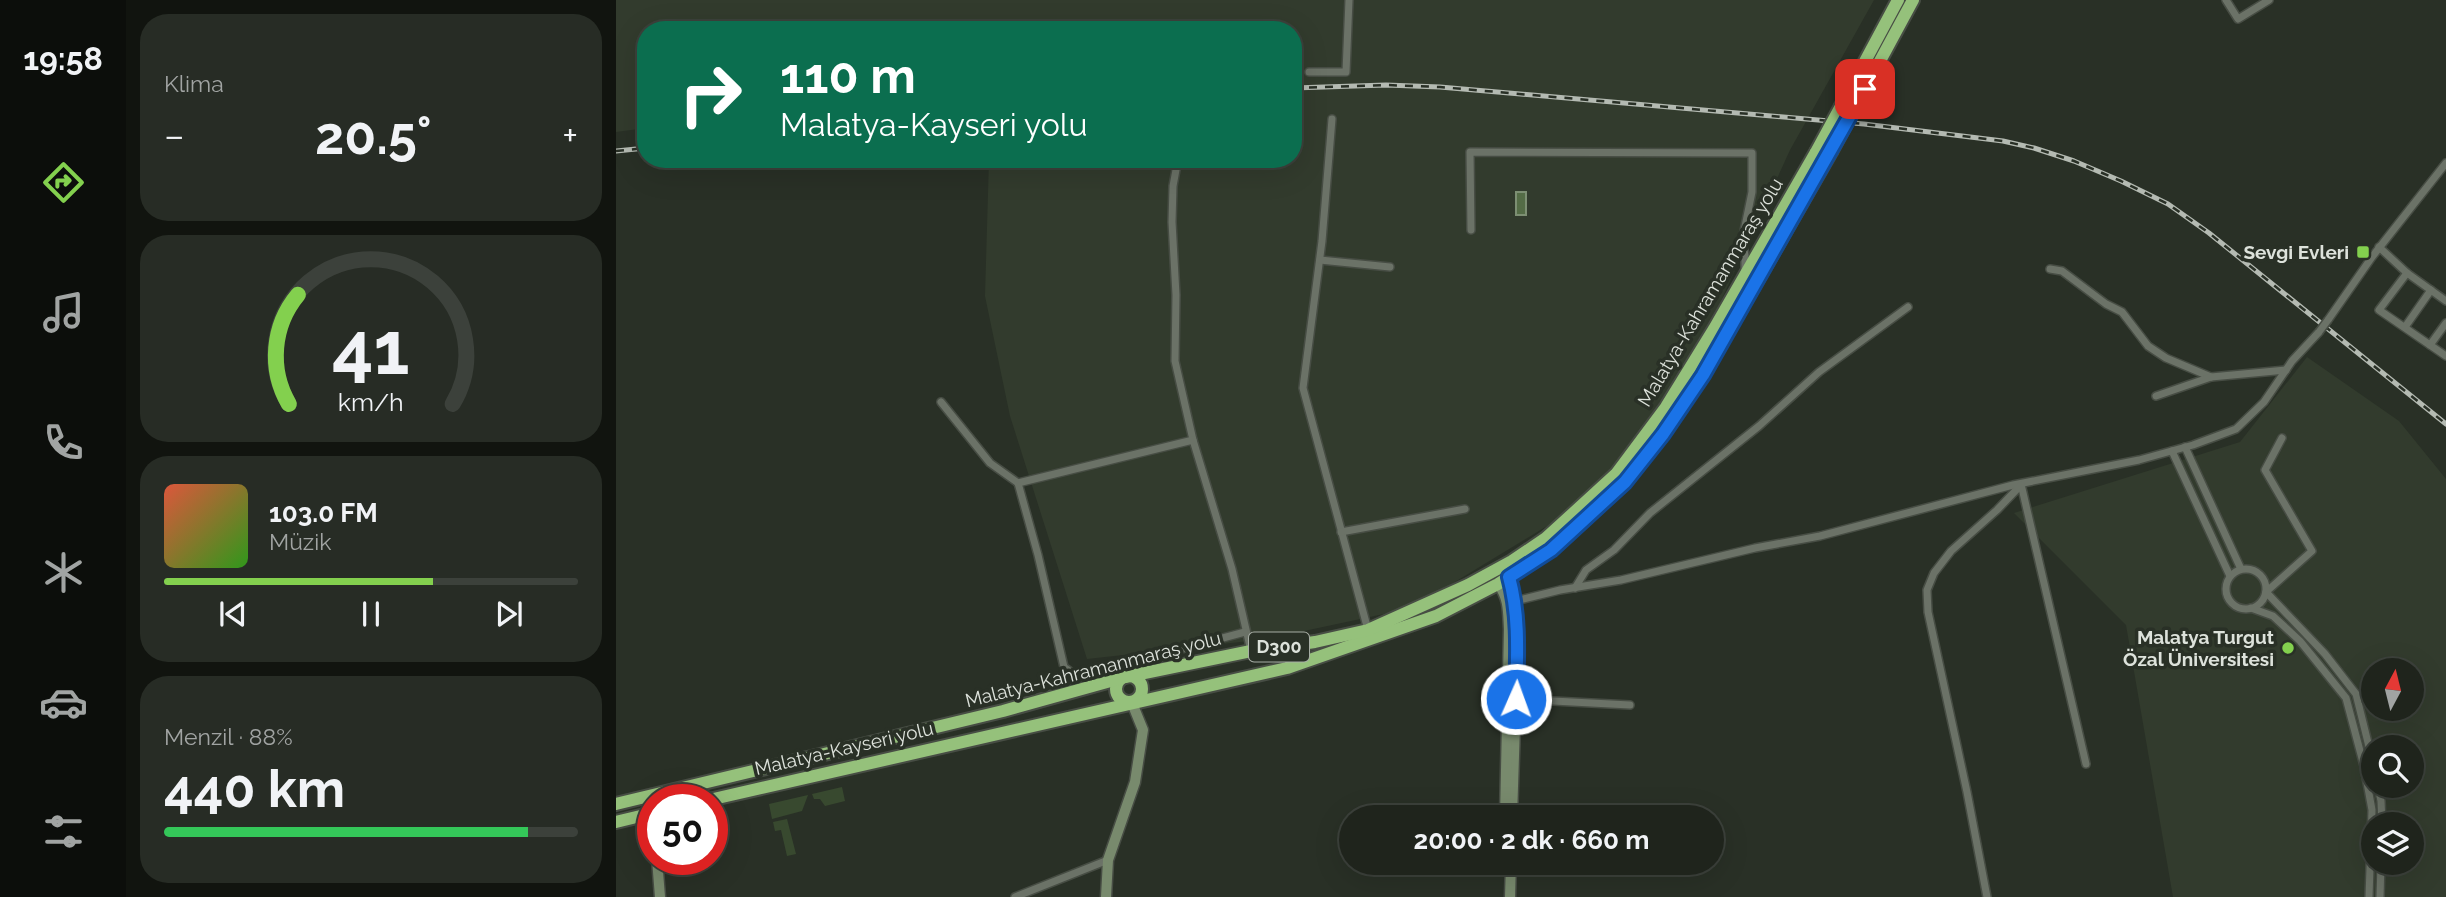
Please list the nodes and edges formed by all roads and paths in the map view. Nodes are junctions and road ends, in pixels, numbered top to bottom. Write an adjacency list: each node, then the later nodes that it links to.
1 (1349, 0): 6 (street)
2 (1898, 0): 7 (highway, Malatya-Kahramanmaraş yolu / D300)
3 (1913, 0): 7 (highway, Malatya-Kayseri yolu / D300)
4 (2226, 0): 5 (street)
5 (2269, 0)
6 (1309, 72)
7 (1847, 108): 17 (highway, Malatya-Kahramanmaraş yolu / D300, bridge); 39 (highway, Malatya-Kayseri yolu / D300, bridge)
8 (1332, 119): 13 (street)
9 (2446, 163): 12 (street)
10 (1176, 168): 30 (street)
11 (1471, 230): 17 (street)
12 (2379, 247): 16 (street); 25 (street, bridge)
13 (1320, 260): 14 (street); 36 (street)
14 (1390, 267)
15 (2050, 269): 26 (street)
16 (2407, 273): 18 (street); 22 (street)
17 (1745, 274): 44 (highway, Malatya-Kahramanmaraş yolu / D300)
18 (2431, 290): 19 (street); 22 (street)
19 (2446, 301)
20 (1908, 307): 40 (street)
21 (2446, 323): 23 (street)
22 (2404, 327): 23 (street)
23 (2430, 345): 24 (street)
24 (2446, 356)
25 (2286, 370): 26 (street); 31 (street)
26 (2211, 377): 27 (street)
27 (2156, 396)
28 (941, 402): 33 (street)
29 (2282, 438): 41 (street)
30 (1193, 440): 33 (street); 45 (street)
31 (2185, 447): 32 (street); 37 (street)
32 (2172, 451): 34 (street); 38 (street)
33 (1018, 483): 45 (street)
34 (2021, 484): 40 (street); 52 (street); 69 (street)
35 (1465, 509): 36 (street)
36 (1341, 532): 44 (street)
37 (2241, 569): 38 (street); 41 (street)
38 (2230, 576): 43 (street)
39 (1504, 581): 42 (main road); 49 (highway, Malatya-Kayseri yolu / D300)
40 (1576, 588): 42 (street)
41 (2266, 592): 43 (street); 51 (street)
42 (1511, 602): 48 (main road)
43 (2251, 608): 70 (street)
44 (1368, 630): 46 (highway, Malatya-Kahramanmaraş yolu / D300)
45 (1245, 632): 46 (street)
46 (1251, 650): 47 (highway, Malatya-Kahramanmaraş yolu / D300)
47 (1125, 677): 49 (highway); 49 (highway); 54 (highway, Malatya-Kahramanmaraş yolu / D300)
48 (1512, 699): 50 (street); 55 (main road); 56 (main road)
49 (1132, 703): 53 (highway, Malatya-Kayseri yolu / D300); 59 (main road)
50 (1630, 705)
51 (2366, 735)
52 (2086, 764)
53 (728, 796)
54 (616, 804)
55 (1506, 805)
56 (1512, 805)
57 (637, 817): 58 (highway)
58 (616, 822)
59 (1108, 860): 65 (street); 66 (main road)
60 (658, 875): 64 (main road)
61 (1504, 875): 67 (main road)
62 (1511, 875): 68 (main road)
63 (2381, 875): 71 (street)
64 (660, 897)
65 (1015, 897)
66 (1106, 897)
67 (1503, 897)
68 (1510, 897)
69 (1987, 897)
70 (2369, 897)
71 (2380, 897)

